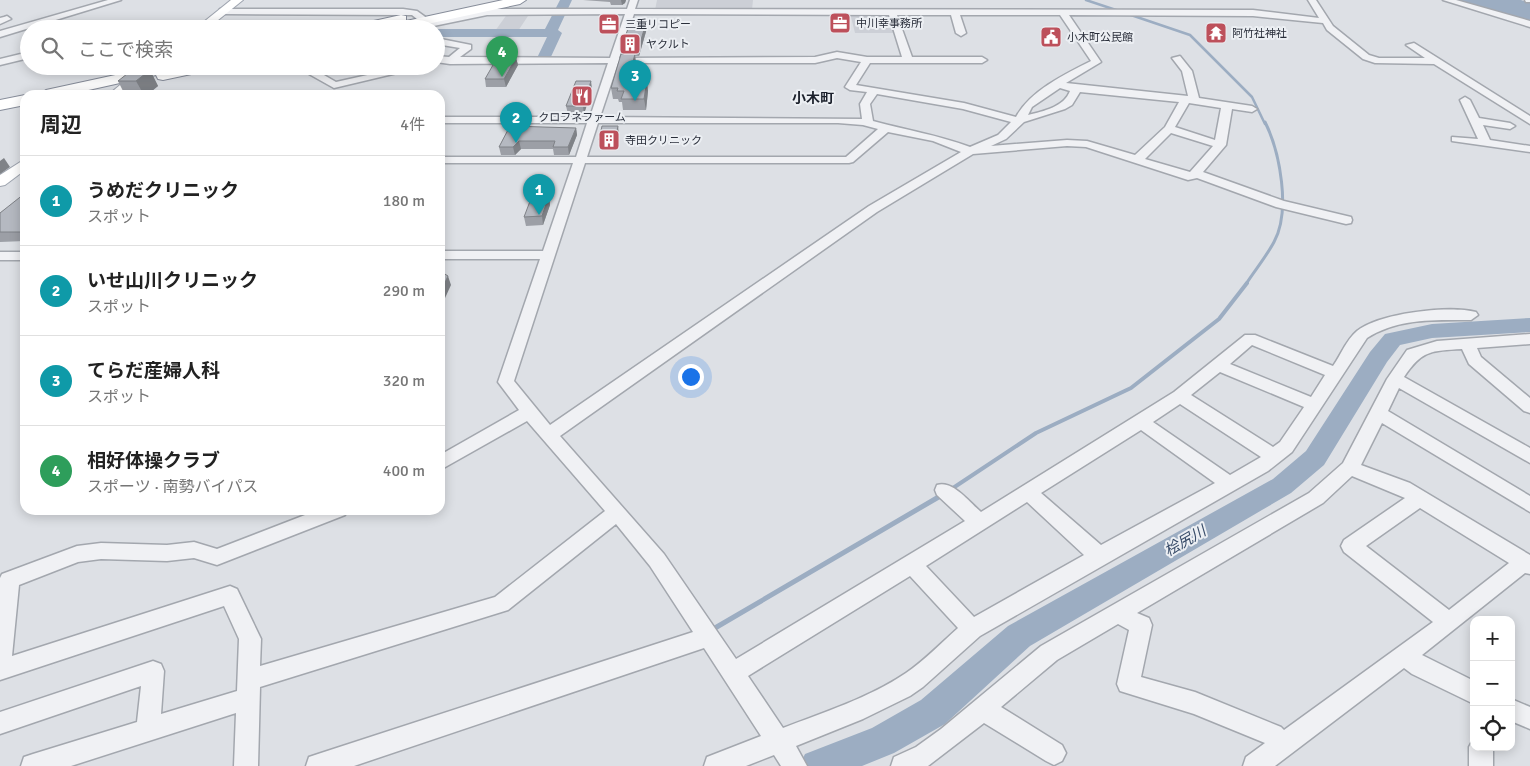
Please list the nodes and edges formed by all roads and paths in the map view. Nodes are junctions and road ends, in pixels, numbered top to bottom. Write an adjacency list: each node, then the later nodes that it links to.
1 (113, 0): 14 (street)
2 (238, 0): 9 (main road)
3 (490, 0): 16 (highway)
4 (520, 0): 16 (highway)
5 (634, 0): 12 (street)
6 (888, 0): 10 (street)
7 (1312, 0): 18 (street)
8 (1447, 0): 19 (street)
9 (223, 11): 15 (main road); 16 (street)
10 (892, 11): 11 (street); 12 (street); 30 (street)
11 (954, 11): 13 (street); 22 (street)
12 (630, 12): 16 (street); 28 (street)
13 (1062, 12): 18 (street); 42 (street)
14 (47, 20)
15 (211, 20)
16 (424, 20)
17 (2, 21): 21 (street)
18 (1324, 21): 34 (street)
19 (1530, 24)
20 (20, 28): 21 (street)
21 (17, 29): 23 (street)
22 (961, 33)
23 (0, 34)
24 (445, 43): 33 (street)
25 (1411, 45): 34 (street)
26 (20, 57): 35 (street)
27 (1177, 58): 48 (street)
28 (615, 60): 29 (street); 33 (street); 57 (street)
29 (867, 60): 30 (street); 47 (street)
30 (908, 60): 31 (street)
31 (982, 60)
32 (445, 61): 33 (street)
33 (450, 61)
34 (1435, 61): 60 (street)
35 (0, 62)
36 (127, 75): 44 (highway)
37 (141, 75): 41 (main road)
38 (170, 75): 41 (highway)
39 (317, 75): 40 (street)
40 (376, 75)
41 (129, 84): 45 (highway); 46 (main road)
42 (1058, 84): 43 (street); 58 (street)
43 (1076, 89): 48 (street); 58 (street)
44 (66, 90)
45 (102, 90)
46 (121, 90)
47 (874, 90): 58 (street); 61 (street)
48 (1190, 100): 51 (street); 64 (street)
49 (1464, 100): 59 (street)
50 (20, 101): 52 (highway)
51 (1226, 105): 54 (street); 67 (street)
52 (0, 106)
53 (20, 108): 55 (highway)
54 (1252, 109)
55 (0, 113)
56 (445, 120): 57 (street)
57 (593, 120): 61 (street); 72 (street)
58 (1019, 121): 69 (street)
59 (1475, 121): 62 (street); 66 (street)
60 (1530, 121)
61 (868, 124): 63 (street)
62 (1510, 126)
63 (886, 129): 69 (street); 72 (street)
64 (1169, 129): 67 (street); 70 (street)
65 (1456, 139): 66 (street)
66 (1485, 142): 68 (street)
67 (1220, 145): 74 (street)
68 (1530, 149)
69 (970, 151): 70 (street); 93 (street)
70 (1138, 159): 74 (street)
71 (445, 160): 72 (street)
72 (580, 160): 78 (street)
73 (20, 167): 75 (main road)
74 (1196, 174): 76 (street)
75 (0, 182)
76 (1346, 220)
77 (445, 255): 78 (street)
78 (548, 255): 90 (street)
79 (0, 256): 80 (street)
80 (20, 256)
81 (1471, 315): 85 (street)
82 (1530, 339): 83 (street)
83 (1469, 350): 86 (street); 89 (street)
84 (1218, 365): 85 (street); 87 (street); 88 (street)
85 (1336, 373): 88 (street)
86 (1395, 379): 91 (street); 95 (street)
87 (1180, 396): 92 (street); 94 (street)
88 (1314, 405): 94 (street)
89 (1530, 408)
90 (529, 412): 93 (street); 96 (street)
91 (1377, 412): 97 (street); 102 (street)
92 (1142, 422): 98 (street); 99 (street)
93 (550, 434): 103 (street)
94 (1274, 456): 98 (street)
95 (1530, 456)
96 (445, 460)
97 (1350, 468): 101 (street); 109 (street)
98 (1228, 484): 106 (street)
99 (1028, 492): 105 (street); 106 (street)
100 (947, 494): 105 (street)
101 (1420, 498): 108 (street); 110 (street)
102 (1530, 505)
103 (617, 512): 112 (street); 116 (street)
104 (325, 515): 114 (street)
105 (979, 522): 107 (street)
106 (1098, 556): 111 (street)
107 (912, 564): 111 (street); 115 (street)
108 (1527, 564): 110 (street)
109 (1118, 613): 118 (street); 124 (street)
110 (1449, 622): 113 (street)
111 (972, 629): 123 (street)
112 (708, 637): 115 (street); 129 (street)
113 (1404, 655): 117 (street); 124 (street)
114 (0, 669): 116 (street)
115 (734, 672): 123 (street)
116 (249, 689): 122 (street); 128 (street)
117 (1470, 691)
118 (983, 709): 126 (street); 132 (street)
119 (1515, 712): 120 (street)
120 (1530, 718)
121 (0, 723): 122 (street)
122 (148, 730): 127 (street)
123 (781, 742): 130 (street); 131 (street)
124 (1282, 746): 133 (street)
125 (1481, 751): 134 (street)
126 (1054, 753)
127 (33, 766)
128 (246, 766)
129 (318, 766)
130 (716, 766)
131 (795, 766)
132 (903, 766)
133 (1255, 766)
134 (1480, 766)

